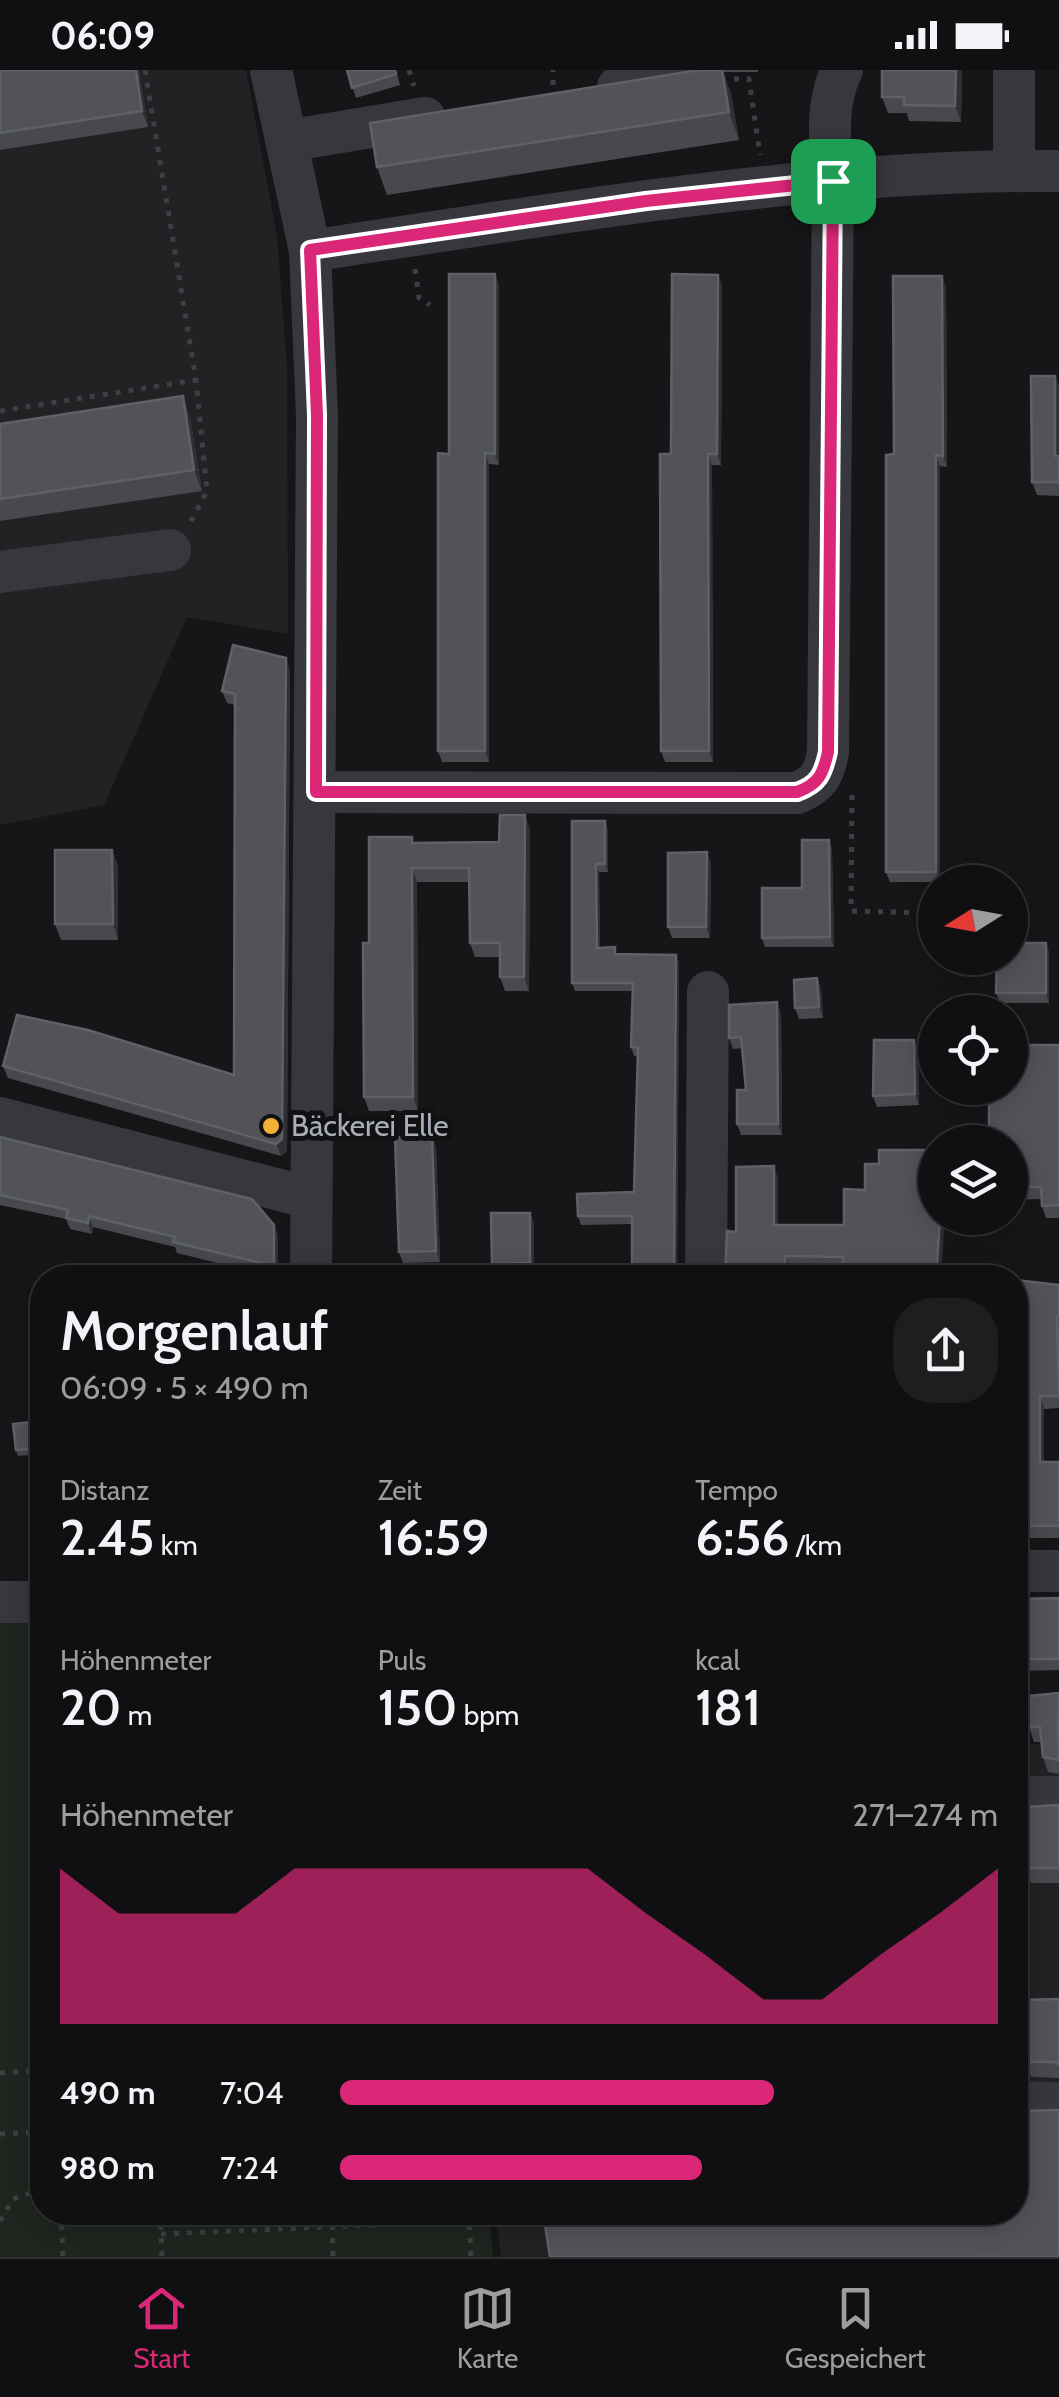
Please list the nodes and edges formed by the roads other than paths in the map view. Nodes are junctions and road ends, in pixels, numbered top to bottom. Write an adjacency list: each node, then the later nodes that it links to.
1 (271, 70): 7 (street)
2 (679, 70): 5 (street)
3 (842, 70): 10 (street)
4 (1014, 70): 9 (street)
5 (553, 84)
6 (460, 112): 7 (street)
7 (287, 141): 11 (street)
8 (1059, 171): 9 (street)
9 (1014, 172): 10 (street)
10 (833, 181): 11 (street); 14 (street)
11 (310, 250): 14 (street)
12 (170, 550): 13 (street)
13 (0, 572)
14 (316, 792): 17 (street)
15 (708, 992): 19 (street)
16 (0, 1118): 17 (street)
17 (311, 1198): 18 (street)
18 (311, 1265)
19 (706, 1265)
20 (1059, 1571): 21 (street)
21 (1028, 1572)
22 (0, 1602): 23 (street)
23 (30, 1602)
24 (1059, 1796): 25 (street)
25 (1028, 1797)
26 (1028, 2102): 27 (street)
27 (1059, 2103)

